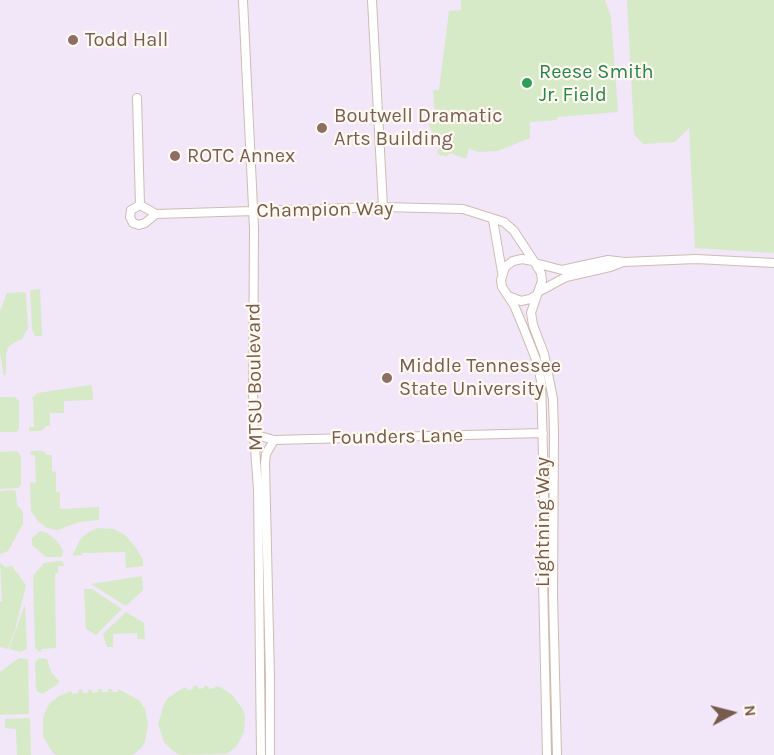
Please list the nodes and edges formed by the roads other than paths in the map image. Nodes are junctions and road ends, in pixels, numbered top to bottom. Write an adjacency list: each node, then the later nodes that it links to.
1 (243, 0): 6 (street, MTSU Boulevard)
2 (372, 0): 5 (street)
3 (137, 98): 4 (street)
4 (140, 205): 7 (street); 7 (street, Champion Way)
5 (383, 207): 6 (street, Champion Way); 8 (street, Champion Way)
6 (253, 211): 7 (street, Champion Way); 15 (street, MTSU Boulevard)
7 (156, 214)
8 (493, 220): 9 (street, Champion Way); 12 (street)
9 (534, 262): 10 (street); 12 (street); 13 (street)
10 (624, 262): 11 (street); 13 (street)
11 (774, 262)
12 (502, 273): 14 (street)
13 (538, 293): 14 (street); 21 (street, Lightning Way)
14 (507, 295): 16 (street, Lightning Way)
15 (254, 432): 17 (street, Founders Lane); 18 (street, MTSU Boulevard)
16 (543, 433): 17 (street, Founders Lane); 20 (street, Lightning Way)
17 (274, 440): 19 (street, MTSU Boulevard)
18 (261, 755)
19 (270, 755)
20 (547, 755)
21 (556, 755)

